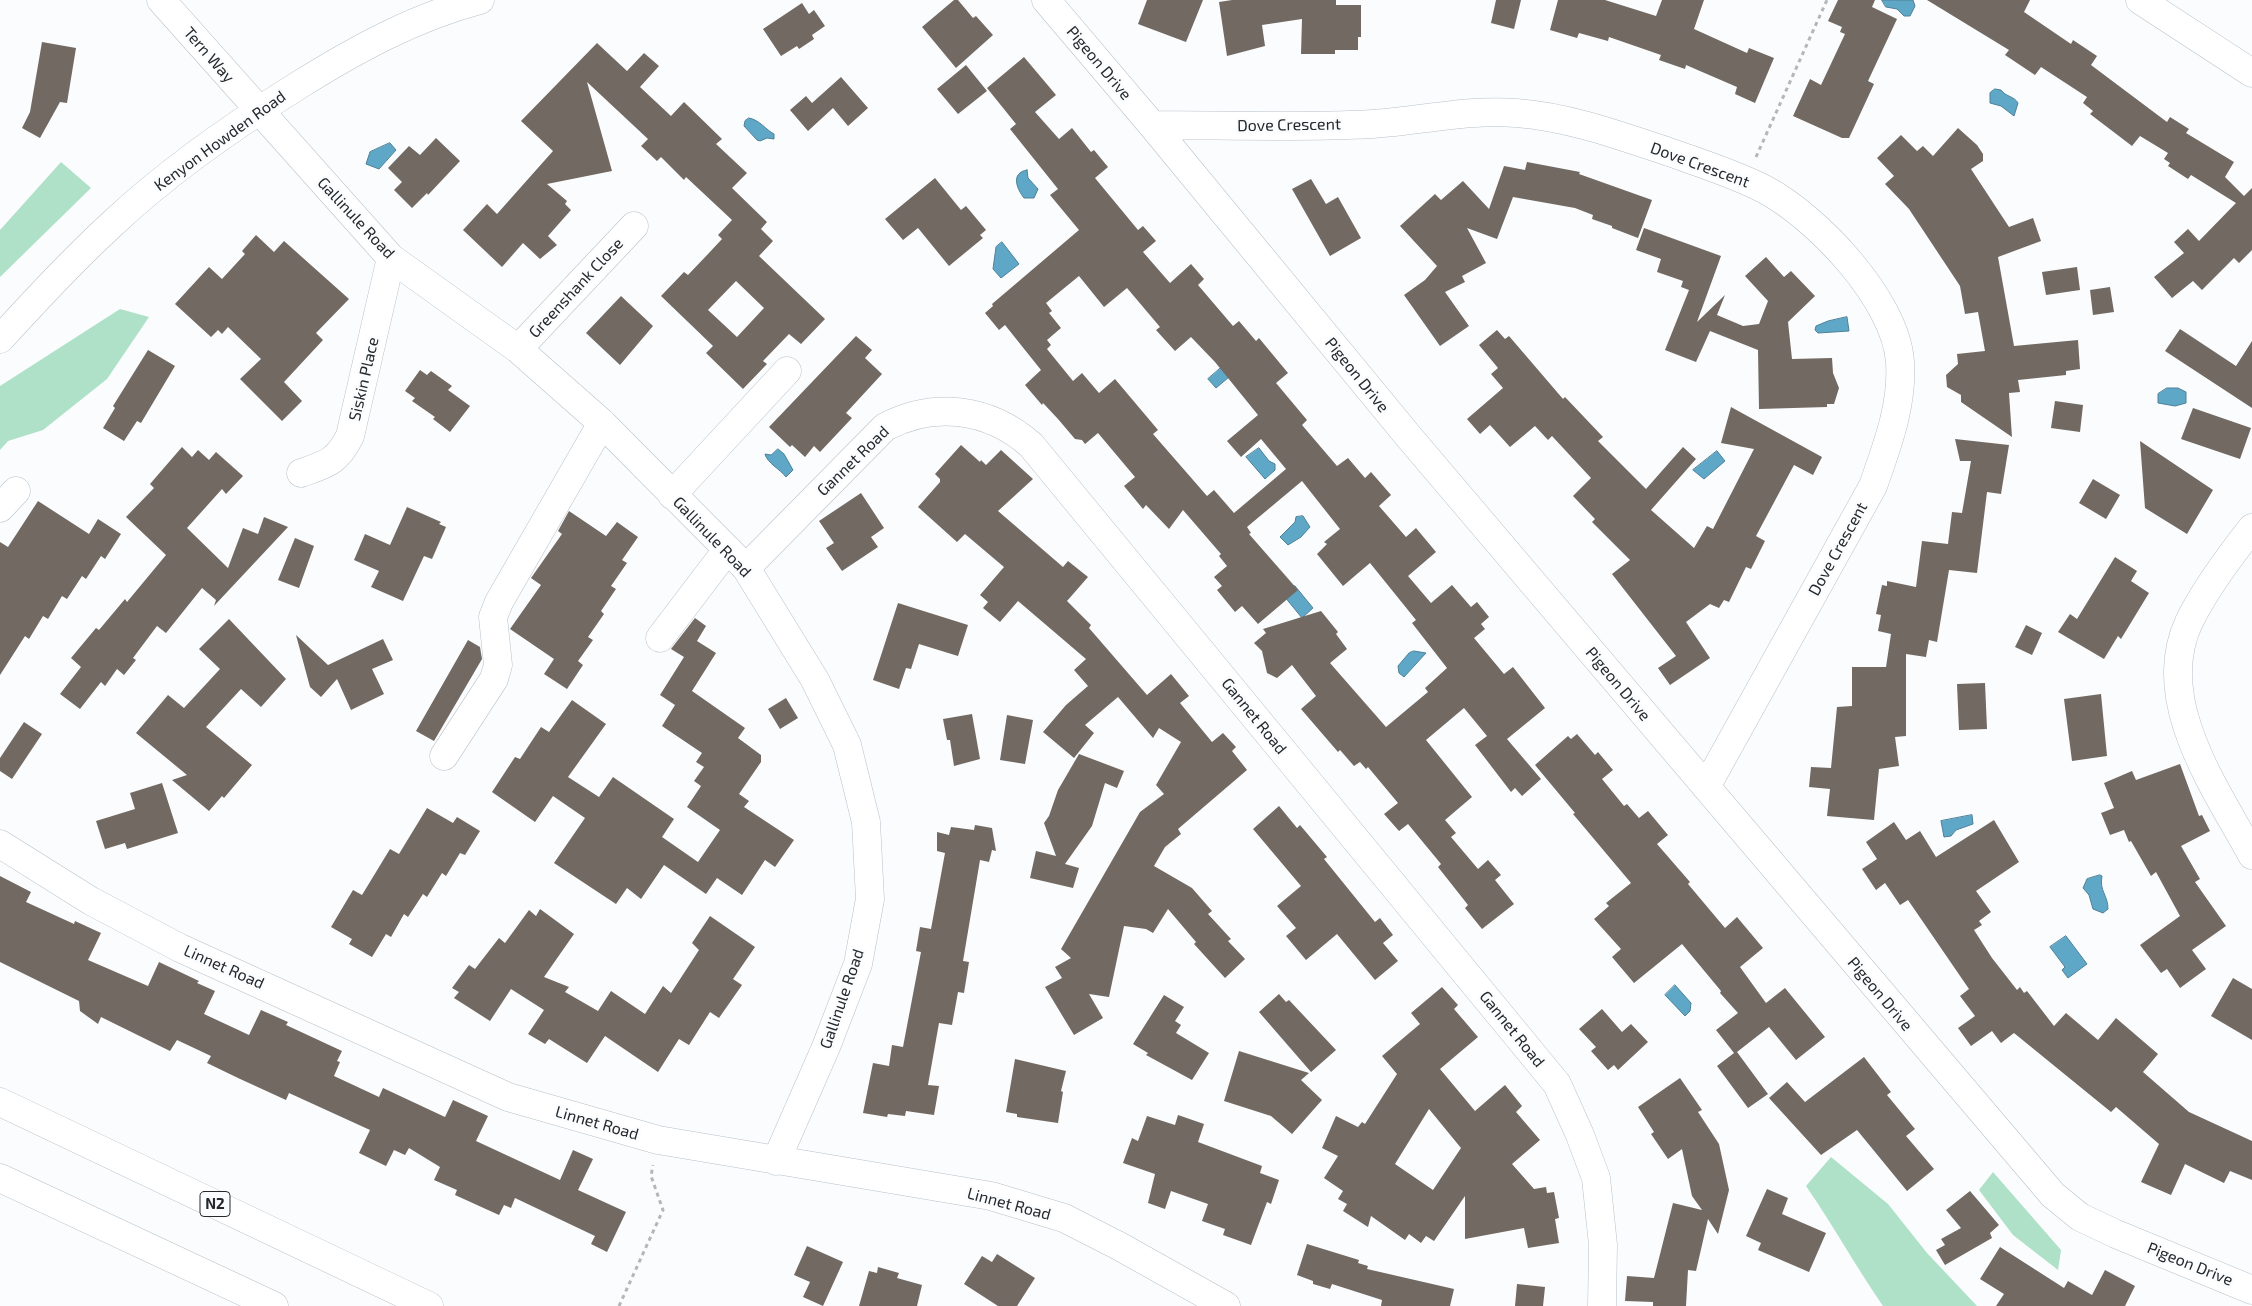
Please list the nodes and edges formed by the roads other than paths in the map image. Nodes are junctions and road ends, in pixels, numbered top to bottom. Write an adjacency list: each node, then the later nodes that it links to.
1 (161, 0): 6 (main road, Tern Way)
2 (480, 0): 6 (main road, Kenyon Howden Road)
3 (1046, 0): 7 (main road, Pigeon Drive)
4 (2140, 0): 5 (main road)
5 (2252, 72)
6 (258, 111): 9 (main road, Gallinule Road); 10 (main road, Kenyon Howden Road)
7 (1152, 125): 21 (main road, Pigeon Drive); 21 (main road, Dove Crescent)
8 (634, 226): 11 (main road, Greenshank Close)
9 (390, 258): 11 (main road, Gallinule Road); 14 (main road, Siskin Place)
10 (0, 339)
11 (518, 349): 13 (main road, Gallinule Road)
12 (787, 371): 15 (main road)
13 (602, 423): 15 (main road, Gallinule Road); 20 (main road)
14 (301, 474)
15 (672, 495): 17 (main road, Gallinule Road)
16 (2252, 528): 23 (main road)
17 (726, 550): 18 (main road, Gallinule Road); 19 (main road)
18 (746, 568): 25 (main road, Gallinule Road); 31 (main road, Gannet Road)
19 (660, 638)
20 (444, 756)
21 (1706, 787): 27 (main road, Pigeon Drive)
22 (0, 844): 25 (main road, Linnet Road)
23 (2252, 855)
24 (0, 1102): 29 (main road, N2)
25 (776, 1161): 30 (main road, Linnet Road)
26 (0, 1178): 28 (main road)
27 (2252, 1290)
28 (274, 1306)
29 (429, 1306)
30 (1226, 1306)
31 (1602, 1306)

